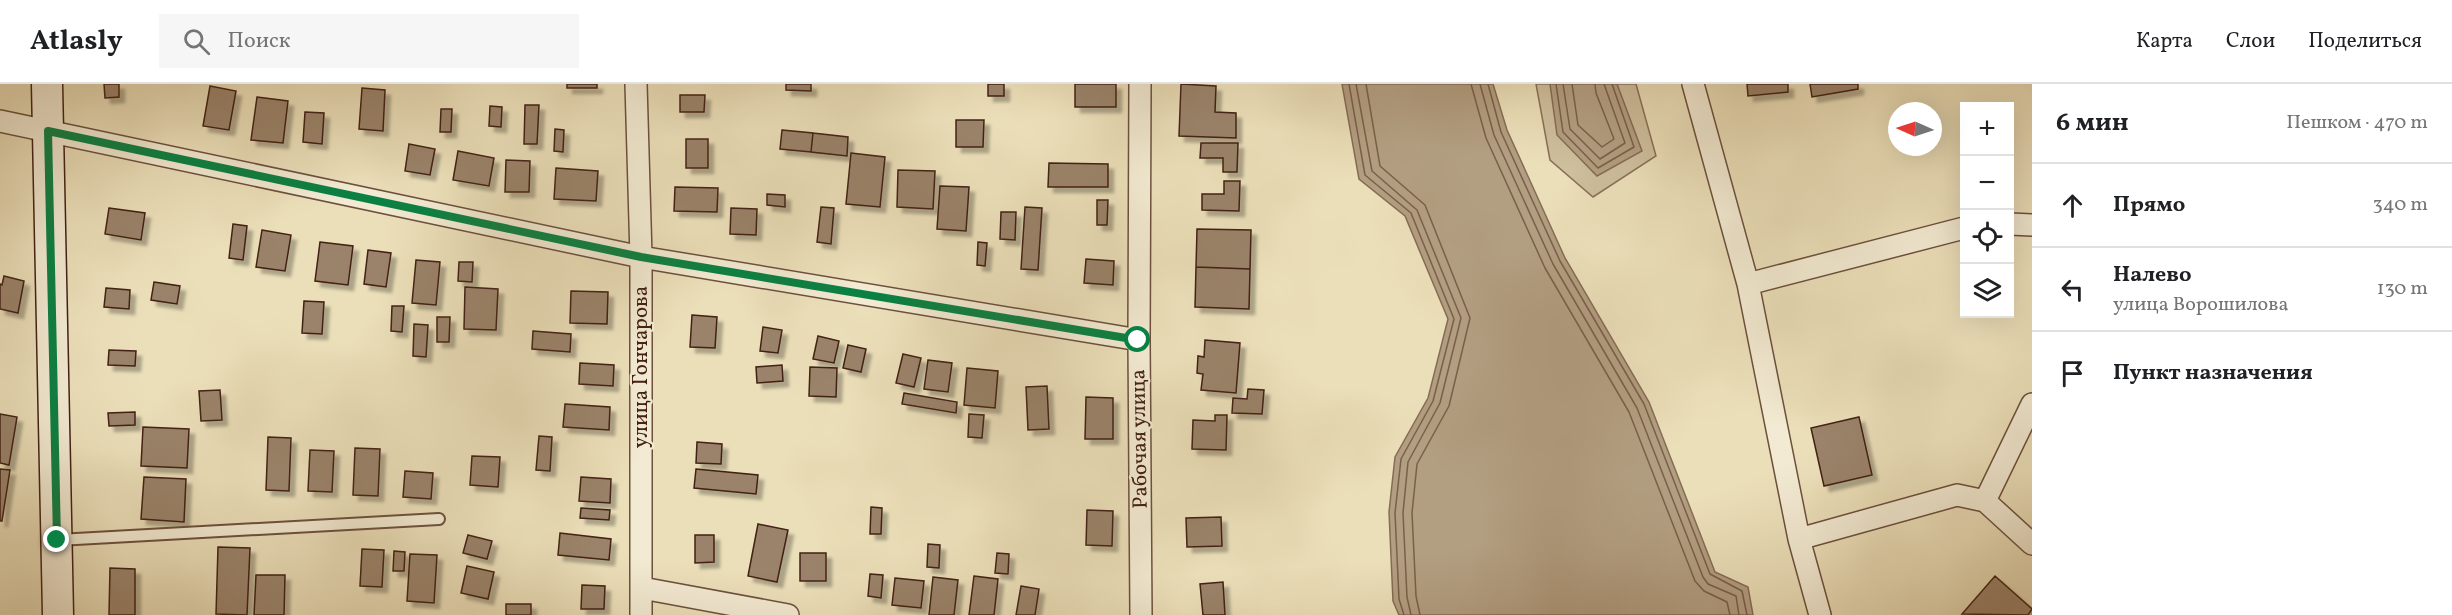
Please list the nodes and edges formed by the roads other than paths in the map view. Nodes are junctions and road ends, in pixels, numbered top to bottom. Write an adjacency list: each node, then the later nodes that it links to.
1 (47, 84): 6 (street)
2 (636, 84): 10 (street, улица Гончарова)
3 (1140, 84): 12 (street, Рабочая улица)
4 (1693, 84): 11 (street)
5 (0, 121): 6 (street)
6 (48, 131): 10 (street); 17 (street)
7 (2014, 224): 8 (street)
8 (2032, 225)
9 (1960, 229): 11 (street)
10 (641, 257): 12 (street); 19 (street, улица Гончарова)
11 (1748, 284): 16 (street)
12 (1138, 340): 23 (street, Рабочая улица)
13 (2032, 404): 14 (street)
14 (1985, 501): 16 (street); 18 (street)
15 (439, 519): 17 (lane)
16 (1799, 539): 24 (street)
17 (57, 540): 20 (street)
18 (2032, 544)
19 (642, 588): 21 (street, улица Гончарова); 22 (street)
20 (58, 615)
21 (641, 615)
22 (788, 615)
23 (1141, 615)
24 (1820, 615)

